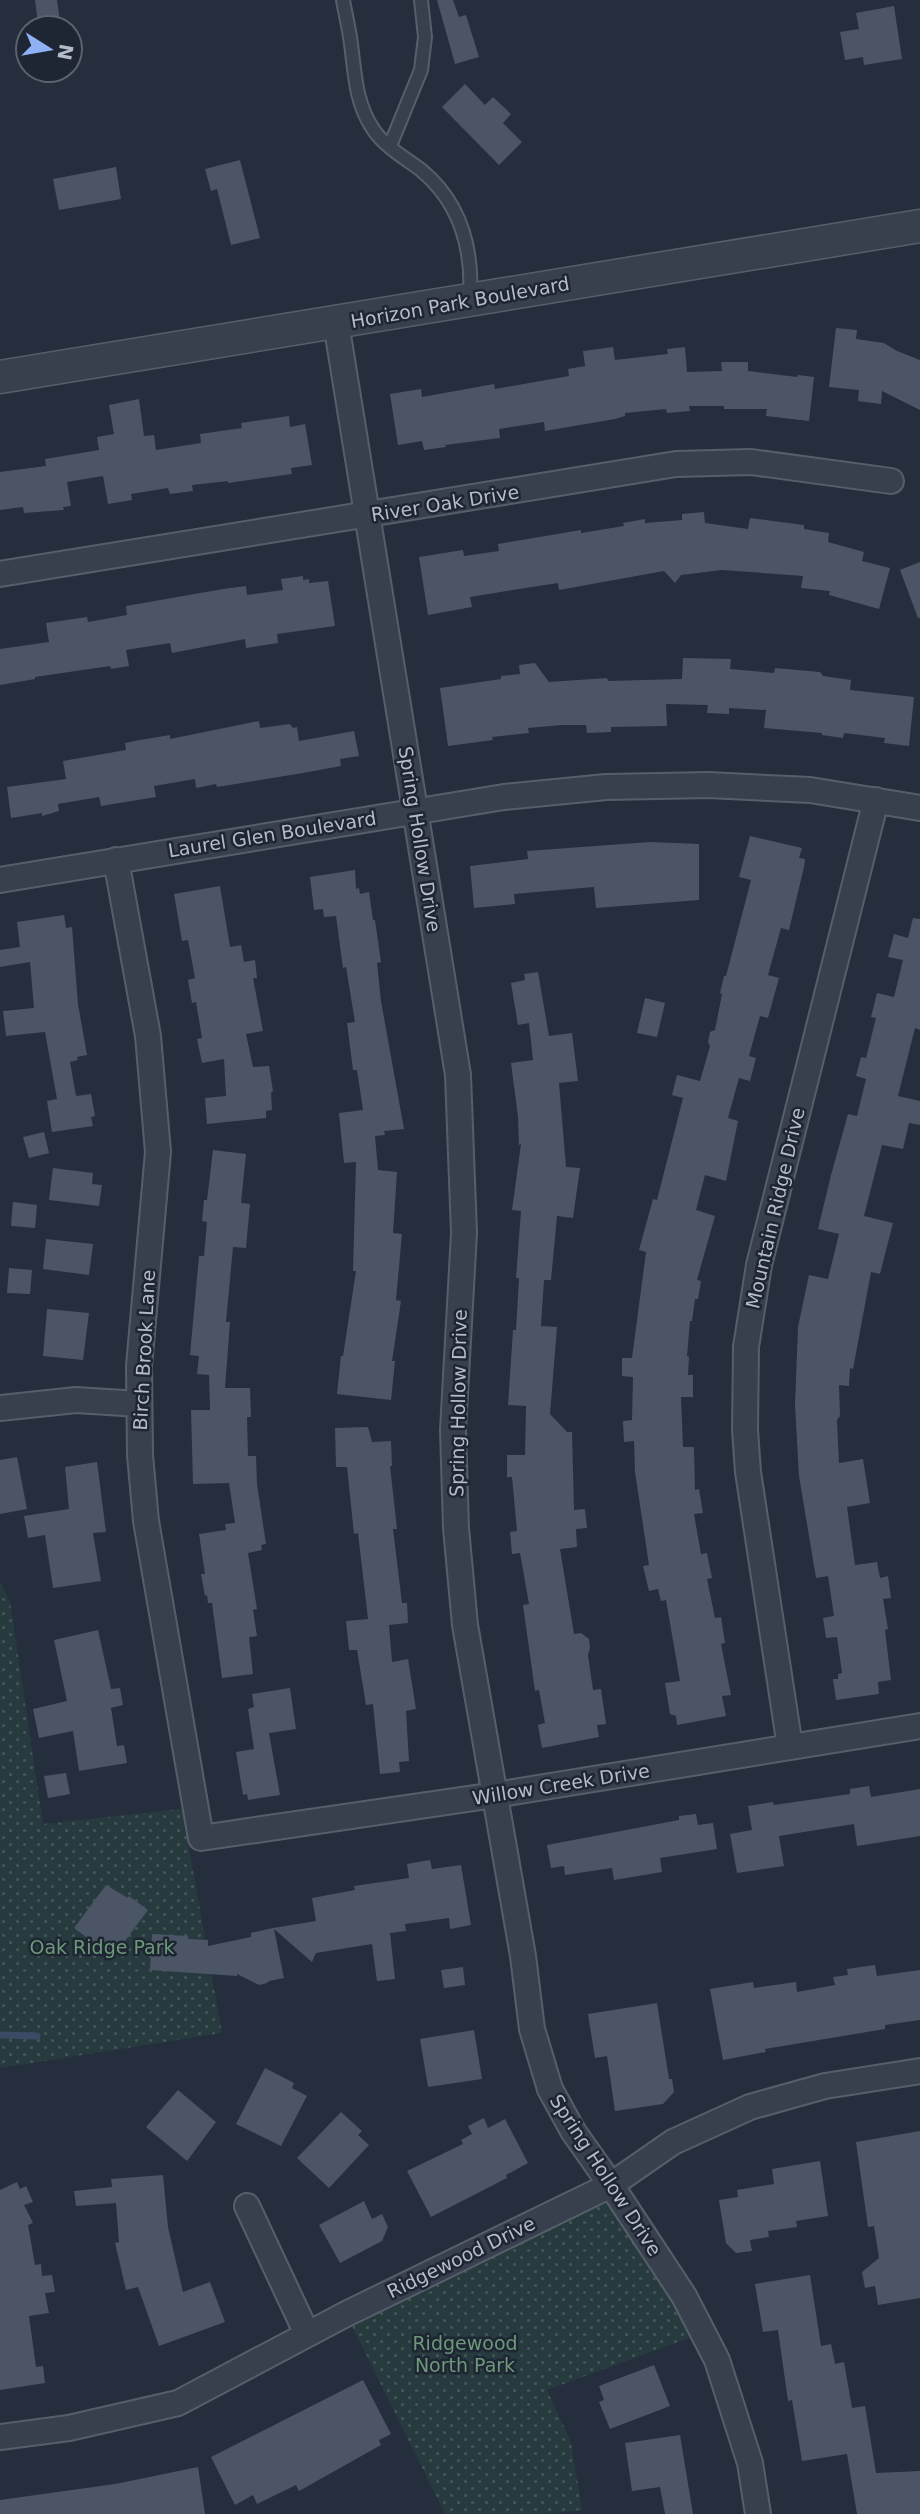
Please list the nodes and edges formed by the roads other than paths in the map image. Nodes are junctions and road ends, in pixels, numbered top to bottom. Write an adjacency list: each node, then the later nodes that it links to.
1 (343, 0): 3 (lane)
2 (421, 0): 3 (lane)
3 (390, 146): 5 (lane)
4 (920, 226): 5 (street, Horizon Park Boulevard)
5 (470, 300): 6 (street, Horizon Park Boulevard)
6 (337, 323): 7 (street, Horizon Park Boulevard); 9 (street, Spring Hollow Drive)
7 (0, 377)
8 (891, 481): 9 (street, River Oak Drive)
9 (368, 516): 10 (street, River Oak Drive); 13 (street, Spring Hollow Drive)
10 (0, 574)
11 (876, 800): 12 (street, Laurel Glen Boulevard); 13 (street, Laurel Glen Boulevard); 19 (street, Mountain Ridge Drive)
12 (920, 808)
13 (415, 811): 14 (street, Laurel Glen Boulevard); 20 (street, Spring Hollow Drive)
14 (116, 860): 15 (street, Laurel Glen Boulevard); 16 (street, Birch Brook Lane)
15 (0, 880)
16 (139, 1404): 17 (street); 21 (street, Birch Brook Lane)
17 (0, 1408)
18 (920, 1726): 19 (street, Willow Creek Drive)
19 (790, 1747): 20 (street, Willow Creek Drive)
20 (495, 1795): 21 (street, Willow Creek Drive); 23 (street, Spring Hollow Drive)
21 (201, 1838)
22 (920, 2071): 23 (street, Ridgewood Drive)
23 (611, 2185): 25 (street, Ridgewood Drive); 27 (street, Spring Hollow Drive)
24 (247, 2206): 25 (street)
25 (307, 2334): 26 (street, Ridgewood Drive)
26 (0, 2437)
27 (758, 2514)

